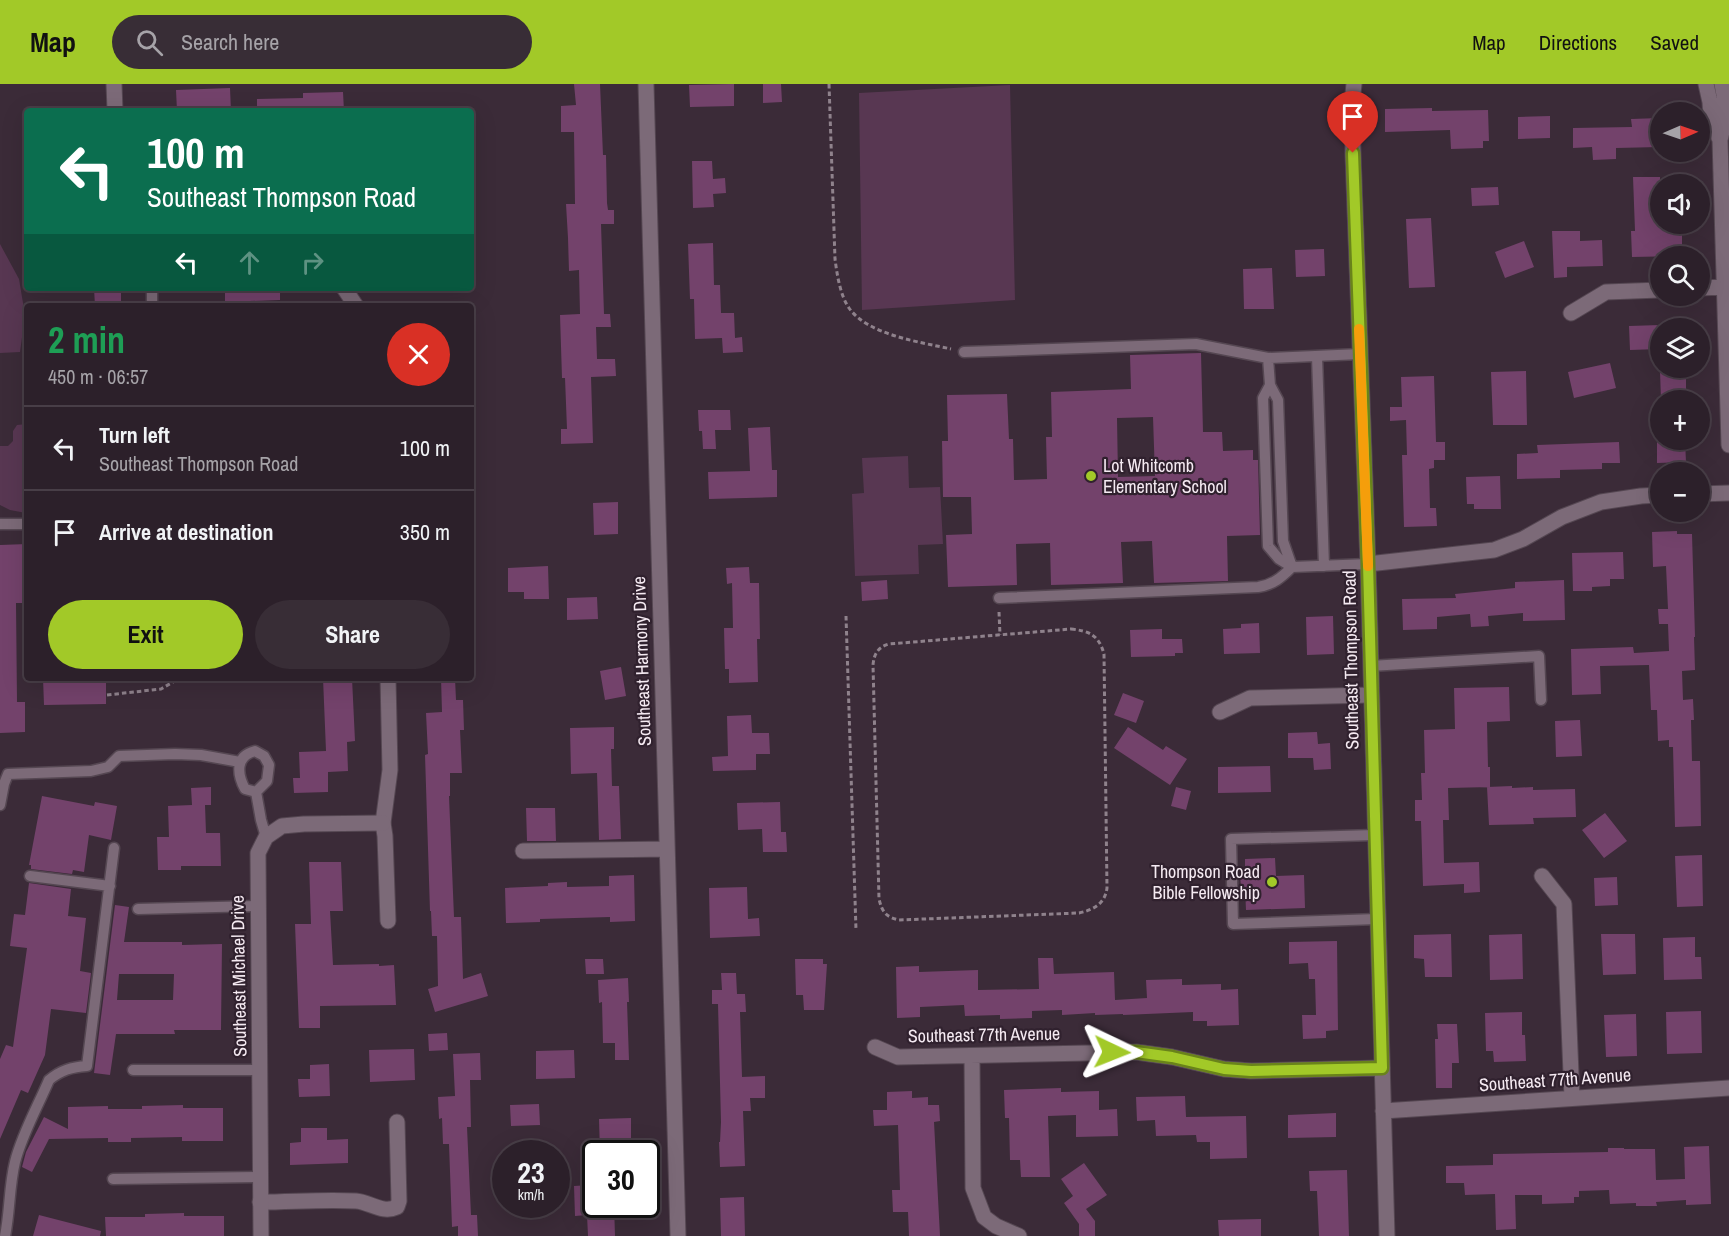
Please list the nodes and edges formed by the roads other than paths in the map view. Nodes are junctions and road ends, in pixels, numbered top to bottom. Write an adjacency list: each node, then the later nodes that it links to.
1 (114, 84): 6 (street)
2 (646, 84): 39 (street, Southeast Harmony Drive)
3 (1354, 84): 13 (street, Southeast Thompson Road)
4 (1706, 84): 7 (street)
5 (1722, 84): 7 (street)
6 (115, 108)
7 (1720, 140): 8 (street)
8 (1724, 287): 9 (street); 17 (street)
9 (1710, 288)
10 (1650, 290): 11 (street)
11 (1571, 313)
12 (964, 352): 15 (lane)
13 (1360, 354): 14 (lane); 23 (street, Southeast Thompson Road)
14 (1317, 356): 15 (lane); 24 (lane)
15 (1268, 358): 16 (lane)
16 (1270, 385): 25 (lane); 25 (lane)
17 (1729, 445)
18 (1729, 493): 19 (street)
19 (1710, 494)
20 (1650, 496): 23 (street)
21 (0, 524): 22 (lane)
22 (24, 524)
23 (1368, 564): 24 (lane); 27 (street, Southeast Thompson Road)
24 (1324, 566): 25 (lane)
25 (1293, 567): 26 (lane)
26 (999, 598)
27 (1370, 666): 29 (street, Southeast Thompson Road); 30 (lane)
28 (387, 681): 35 (street)
29 (1370, 695): 31 (street); 36 (street, Southeast Thompson Road)
30 (1541, 700)
31 (1220, 712)
32 (240, 762): 33 (lane); 33 (lane); 34 (lane)
33 (256, 792): 37 (lane)
34 (0, 805)
35 (382, 823): 37 (street); 47 (street)
36 (1375, 835): 46 (street, Southeast Thompson Road); 46 (lane)
37 (266, 837): 44 (street, Southeast Michael Drive)
38 (114, 849): 43 (lane)
39 (667, 849): 40 (street); 62 (street, Southeast Harmony Drive)
40 (523, 851)
41 (30, 876): 43 (lane)
42 (1542, 876): 54 (street)
43 (110, 886): 60 (lane)
44 (258, 906): 45 (lane); 52 (street, Southeast Michael Drive)
45 (138, 909)
46 (1377, 920): 50 (street, Southeast Thompson Road)
47 (388, 921)
48 (875, 1047): 49 (street, Southeast 77th Avenue)
49 (972, 1056): 50 (street, Southeast 77th Avenue); 63 (street)
50 (1382, 1068): 55 (street, Southeast Thompson Road)
51 (133, 1070): 52 (lane)
52 (259, 1070): 57 (street, Southeast Michael Drive)
53 (1729, 1088): 54 (street, Southeast 77th Avenue)
54 (1572, 1098): 55 (street, Southeast 77th Avenue)
55 (1383, 1111): 64 (street, Southeast Thompson Road)
56 (397, 1122): 59 (street)
57 (260, 1177): 58 (lane); 59 (street, Southeast Michael Drive)
58 (112, 1179)
59 (260, 1202): 61 (street, Southeast Michael Drive)
60 (5, 1236)
61 (261, 1236)
62 (678, 1236)
63 (1019, 1236)
64 (1387, 1236)

